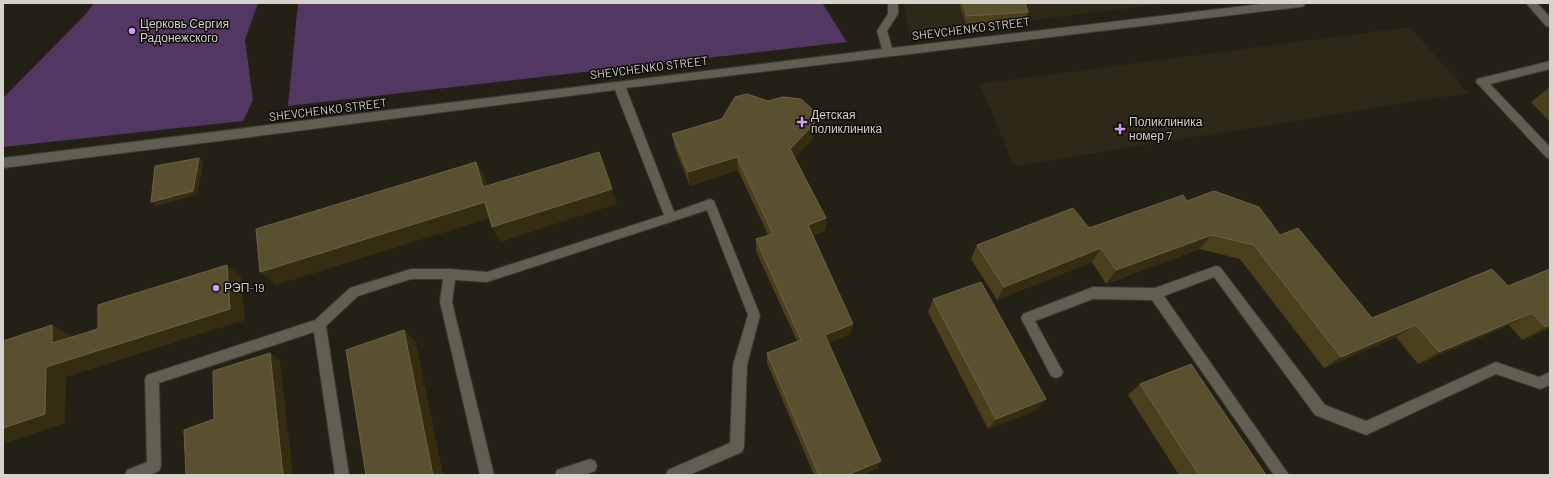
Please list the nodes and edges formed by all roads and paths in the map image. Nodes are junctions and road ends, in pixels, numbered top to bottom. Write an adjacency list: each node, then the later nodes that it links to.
1 (893, 3): 5 (street)
2 (1300, 3): 5 (street, SHEVCHENKO STREET)
3 (1531, 3): 4 (street)
4 (1550, 23)
5 (888, 52): 7 (street, SHEVCHENKO STREET)
6 (1550, 65): 8 (street)
7 (618, 85): 9 (street, SHEVCHENKO STREET); 10 (street)
8 (1550, 154)
9 (3, 163)
10 (671, 218): 11 (street); 21 (street)
11 (450, 274): 13 (street); 19 (street)
12 (1156, 294): 14 (street); 15 (street); 22 (street)
13 (319, 324): 17 (street); 18 (street)
14 (1056, 372)
15 (1550, 378)
16 (590, 466): 20 (street)
17 (132, 475)
18 (342, 475)
19 (486, 475)
20 (562, 475)
21 (673, 475)
22 (1282, 475)

